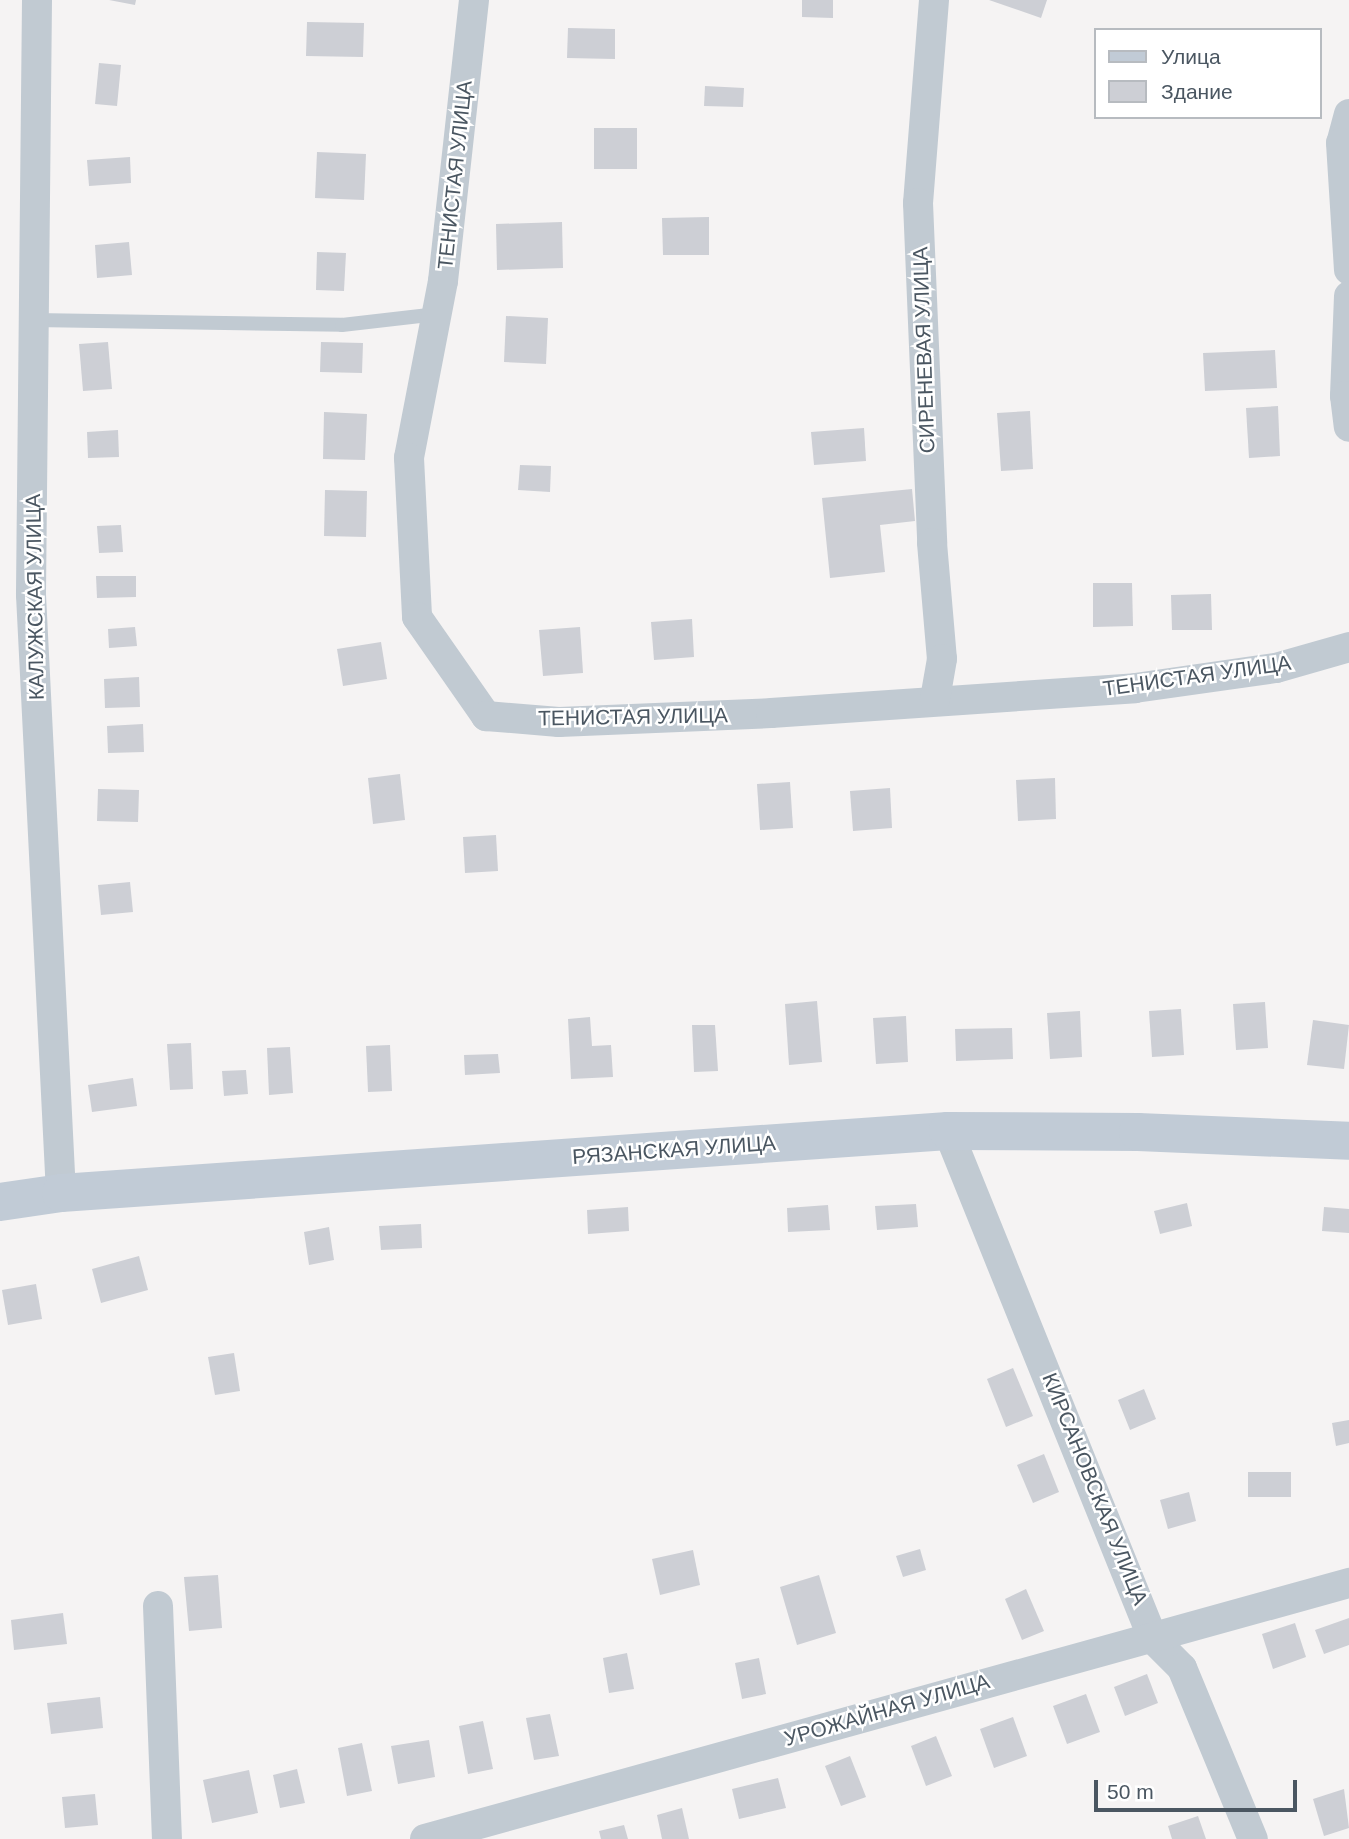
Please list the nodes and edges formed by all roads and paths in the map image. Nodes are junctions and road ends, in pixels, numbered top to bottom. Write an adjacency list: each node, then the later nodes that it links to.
1 (37, 0): 8 (street, КАЛУЖСКАЯ УЛИЦА)
2 (474, 0): 7 (street, ТЕНИСТАЯ УЛИЦА)
3 (934, 0): 11 (street, СИРЕНЕВАЯ УЛИЦА)
4 (1349, 114): 5 (street)
5 (1349, 270)
6 (1349, 296): 9 (street)
7 (437, 314): 8 (lane); 11 (street, ТЕНИСТАЯ УЛИЦА)
8 (34, 320): 14 (street, КАЛУЖСКАЯ УЛИЦА)
9 (1349, 428)
10 (1349, 647): 11 (street, ТЕНИСТАЯ УЛИЦА)
11 (935, 699)
12 (948, 1131): 13 (main road, РЯЗАНСКАЯ УЛИЦА); 14 (main road, РЯЗАНСКАЯ УЛИЦА); 18 (street, КИРСАНОВСКАЯ УЛИЦА)
13 (1349, 1141)
14 (61, 1193): 15 (main road, РЯЗАНСКАЯ УЛИЦА)
15 (0, 1202)
16 (1349, 1583): 18 (street, УРОЖАЙНАЯ УЛИЦА)
17 (158, 1606): 20 (street)
18 (1153, 1639): 19 (street, УРОЖАЙНАЯ УЛИЦА); 22 (street, КИРСАНОВСКАЯ УЛИЦА)
19 (505, 1829): 21 (street, УРОЖАЙНАЯ УЛИЦА)
20 (167, 1839)
21 (425, 1839)
22 (1253, 1839)

